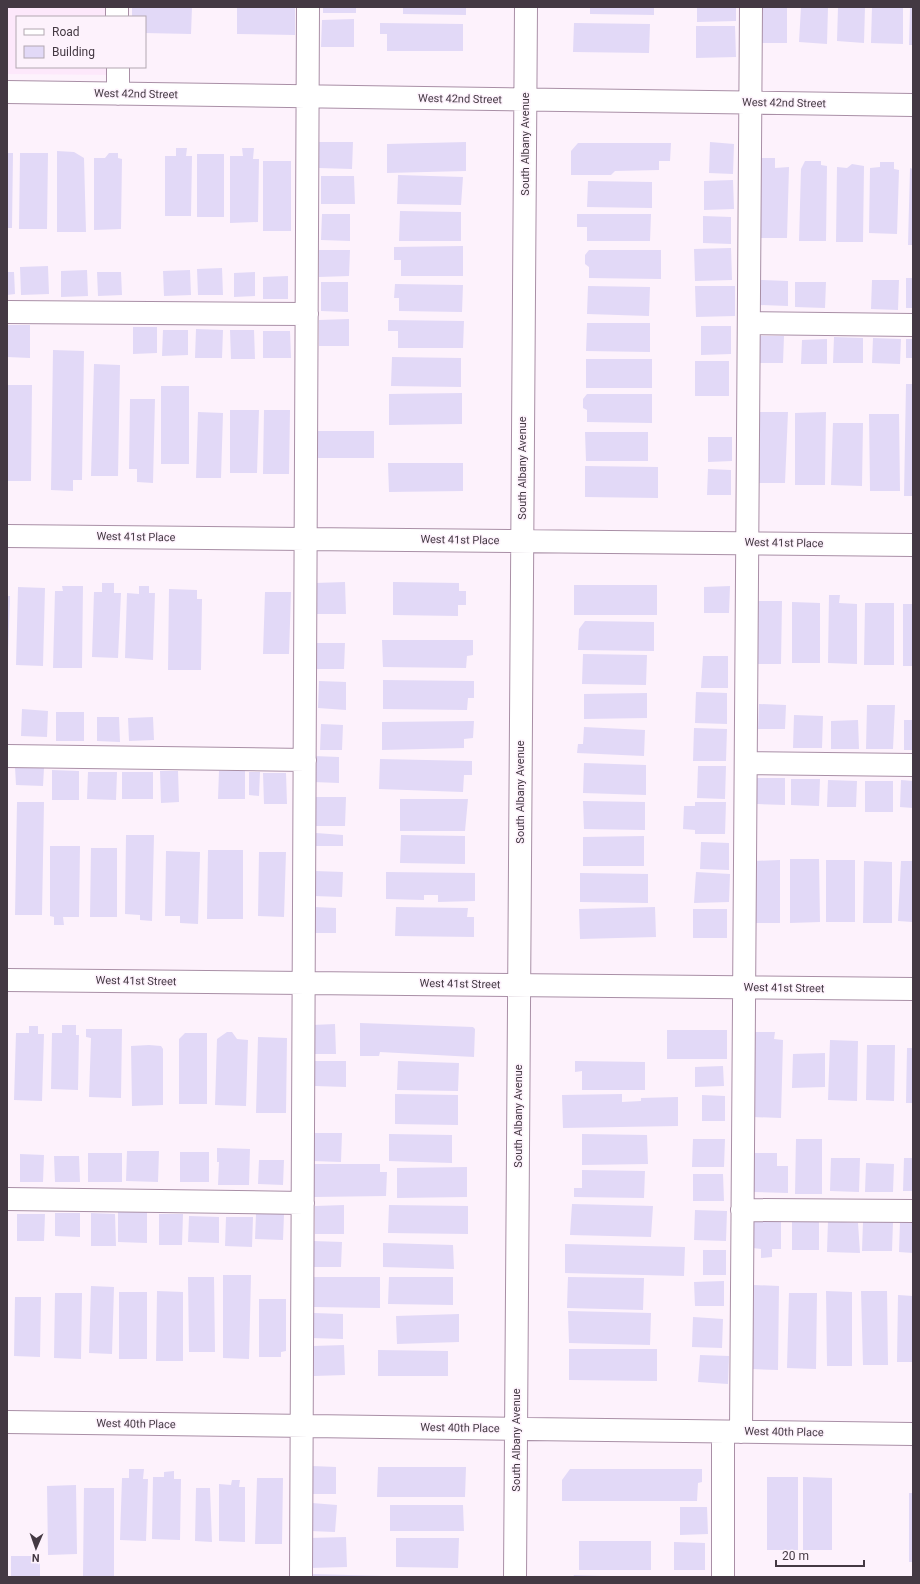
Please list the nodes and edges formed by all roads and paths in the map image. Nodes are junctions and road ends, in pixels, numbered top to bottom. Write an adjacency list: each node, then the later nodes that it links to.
1 (308, 7): 7 (street)
2 (526, 7): 8 (street, South Albany Avenue)
3 (751, 7): 9 (street)
4 (118, 68): 6 (street)
5 (7, 92): 6 (street, West 42nd Street)
6 (118, 94): 7 (street, West 42nd Street)
7 (308, 96): 8 (street, West 42nd Street); 12 (street)
8 (525, 100): 9 (street, West 42nd Street); 17 (street, South Albany Avenue)
9 (750, 103): 10 (street, West 42nd Street); 13 (street)
10 (913, 106)
11 (7, 312): 12 (street)
12 (306, 314): 16 (street)
13 (749, 323): 14 (street); 18 (street)
14 (913, 324)
15 (7, 536): 16 (street, West 41st Place)
16 (306, 538): 17 (street, West 41st Place); 21 (street)
17 (522, 541): 18 (street, West 41st Place); 26 (street, South Albany Avenue)
18 (747, 543): 19 (street, West 41st Place); 22 (street)
19 (913, 545)
20 (7, 756): 21 (street)
21 (305, 760): 25 (street)
22 (746, 763): 23 (street); 27 (street)
23 (913, 765)
24 (7, 980): 25 (street, West 41st Street)
25 (304, 983): 26 (street, West 41st Street); 30 (street)
26 (519, 985): 27 (street, West 41st Street); 35 (street, South Albany Avenue)
27 (744, 987): 28 (street, West 41st Street); 31 (street)
28 (913, 989)
29 (7, 1199): 30 (street)
30 (303, 1203): 34 (street)
31 (742, 1210): 32 (street); 36 (street)
32 (913, 1211)
33 (7, 1422): 34 (street, West 40th Place)
34 (302, 1426): 35 (street, West 40th Place); 38 (street)
35 (516, 1429): 36 (street, West 40th Place); 39 (street, South Albany Avenue)
36 (732, 1432): 37 (street, West 40th Place); 40 (street)
37 (913, 1434)
38 (301, 1577)
39 (515, 1577)
40 (723, 1577)

